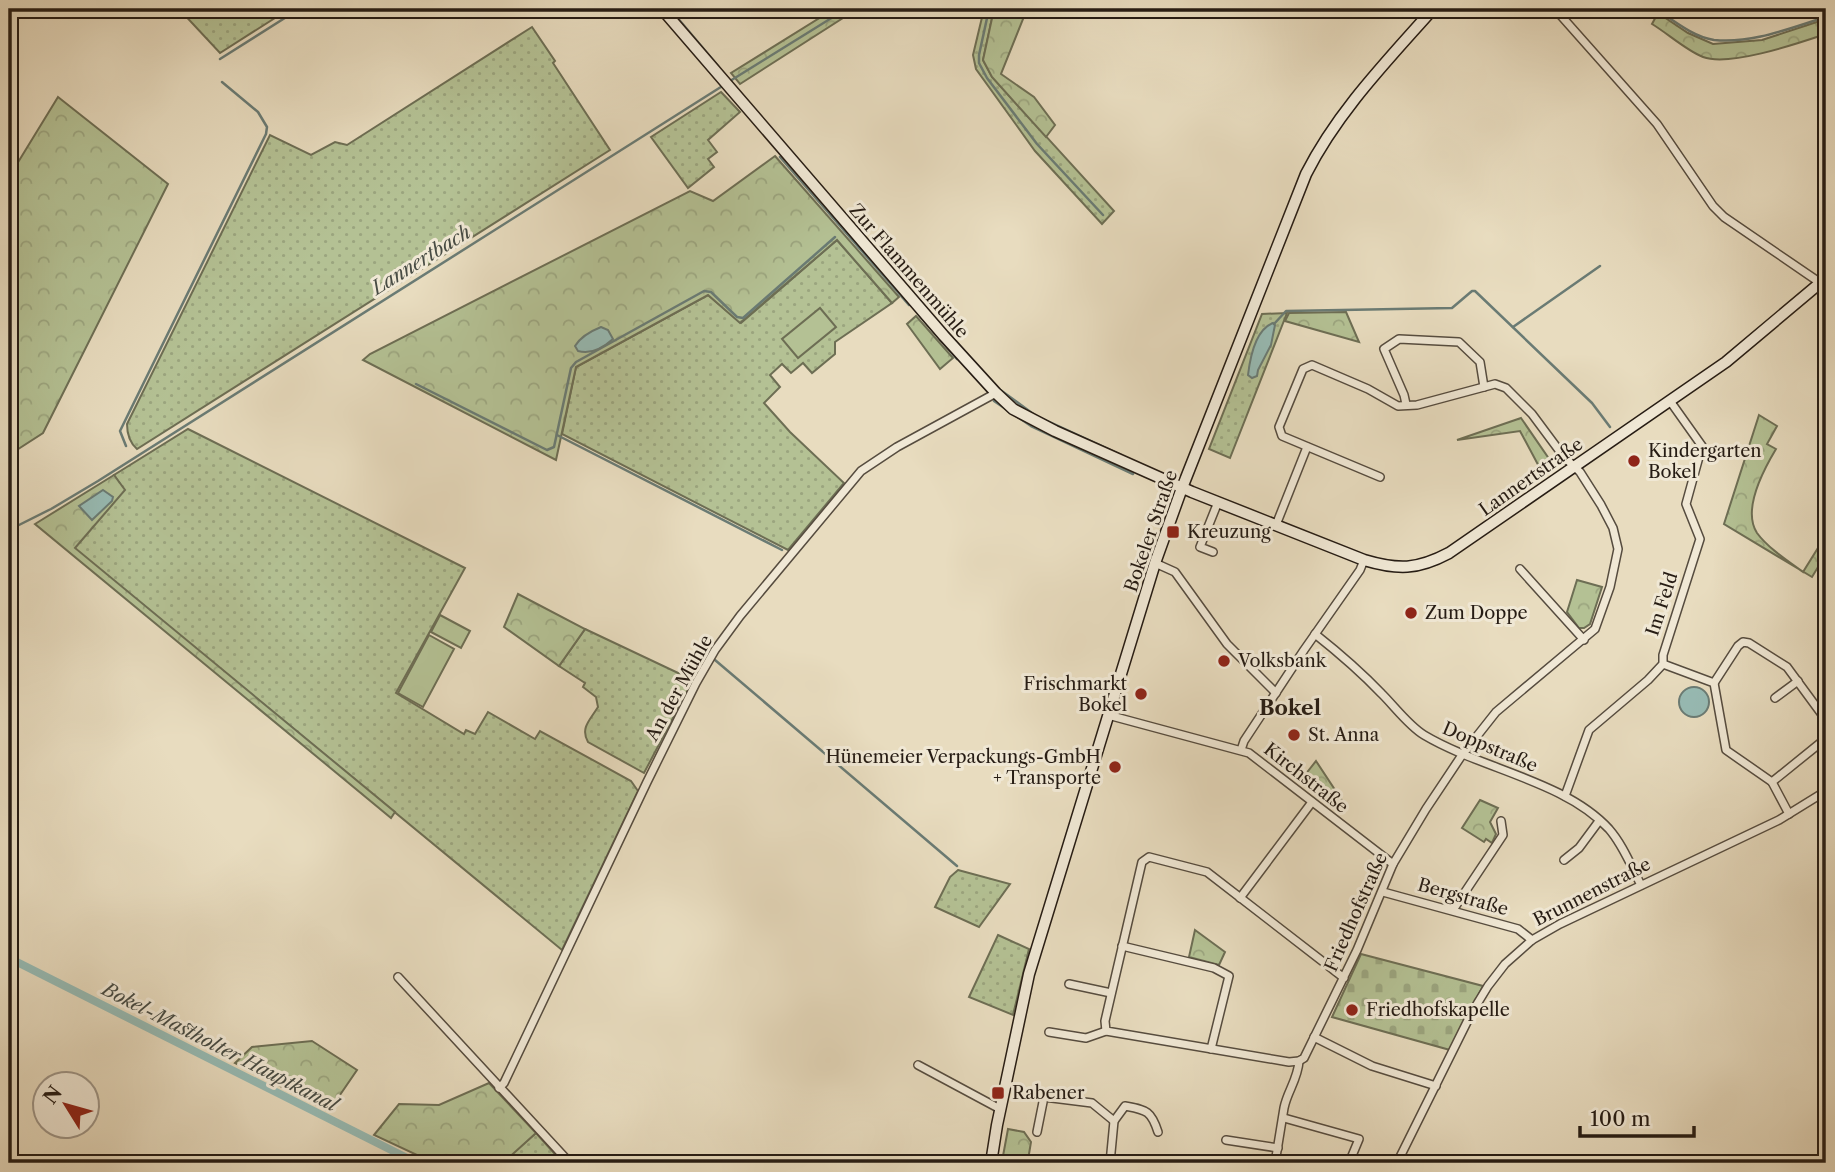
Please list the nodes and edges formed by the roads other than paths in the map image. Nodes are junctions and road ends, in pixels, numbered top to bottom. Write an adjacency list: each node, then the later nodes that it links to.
1 (662, 9): 6 (street, Zur Flammenmühle)
2 (1433, 9): 12 (street, Bokeler Straße)
3 (1555, 9): 4 (street)
4 (1823, 280): 7 (street, Lannertstraße)
5 (1484, 387): 8 (street); 8 (street); 10 (street, Friedhofstraße)
6 (996, 393): 12 (street, Zur Flammenmühle); 57 (street, An der Mühle)
7 (1670, 401): 10 (street, Lannertstraße); 21 (street, Im Feld)
8 (1406, 404): 9 (street)
9 (1307, 447): 11 (street); 14 (street)
10 (1573, 467): 16 (street, Lannertstraße); 20 (street, Friedhofstraße)
11 (1380, 477)
12 (1182, 488): 13 (street, Lannertstraße); 17 (street, Bokeler Straße)
13 (1218, 502): 14 (street, Lannertstraße); 15 (street)
14 (1276, 525): 16 (street, Lannertstraße)
15 (1213, 552)
16 (1364, 560): 19 (street)
17 (1155, 563): 24 (street); 26 (street, Bokeler Straße)
18 (1520, 569): 20 (street)
19 (1315, 634): 24 (street); 30 (street, Doppstraße)
20 (1584, 640): 30 (street, Friedhofstraße)
21 (1663, 664): 23 (street); 33 (street, Im Feld)
22 (1798, 681): 23 (street); 25 (street); 27 (street)
23 (1714, 683): 31 (street)
24 (1276, 693): 29 (street)
25 (1775, 698)
26 (1108, 715): 29 (street, Kirchstraße); 58 (street, Bokeler Straße)
27 (1826, 720)
28 (1826, 729): 31 (street)
29 (1241, 750): 34 (street, Kirchstraße)
30 (1462, 755): 33 (street, Doppstraße); 39 (street, Friedhofstraße)
31 (1772, 782): 35 (street)
32 (1826, 791): 35 (street, Brunnenstraße)
33 (1565, 796): 37 (street, Doppstraße)
34 (1312, 802): 39 (street, Kirchstraße); 42 (street)
35 (1789, 814): 40 (street, Brunnenstraße)
36 (1501, 821): 43 (street)
37 (1599, 821): 38 (street); 40 (street, Doppstraße)
38 (1564, 860)
39 (1393, 864): 41 (street, Friedhofstraße)
40 (1641, 884): 44 (street, Brunnenstraße)
41 (1382, 892): 43 (street, Bergstraße); 47 (street, Friedhofstraße)
42 (1240, 898): 45 (street); 47 (street)
43 (1452, 910): 44 (street, Bergstraße)
44 (1532, 940): 56 (street, Brunnenstraße)
45 (1122, 946): 49 (street); 53 (street)
46 (398, 977): 57 (street)
47 (1344, 978): 52 (street, Friedhofstraße)
48 (1069, 984): 49 (street)
49 (1111, 993): 50 (street)
50 (1106, 1031): 51 (street); 53 (street)
51 (1049, 1032)
52 (1314, 1037): 54 (street, Friedhofstraße); 56 (street)
53 (1211, 1049): 54 (street)
54 (1299, 1061): 59 (street, Friedhofstraße)
55 (918, 1065): 58 (street)
56 (1436, 1086): 70 (street, Brunnenstraße)
57 (499, 1088): 65 (street)
58 (1000, 1109): 66 (street, Bokeler Straße)
59 (1284, 1118): 64 (street, Friedhofstraße); 69 (street)
60 (1114, 1121): 61 (street); 62 (street); 67 (street)
61 (1037, 1132)
62 (1158, 1132)
63 (1226, 1140): 64 (street)
64 (1278, 1148): 68 (street, Friedhofstraße)
65 (570, 1163)
66 (991, 1163)
67 (1110, 1163)
68 (1275, 1163)
69 (1349, 1163)
70 (1397, 1163)

